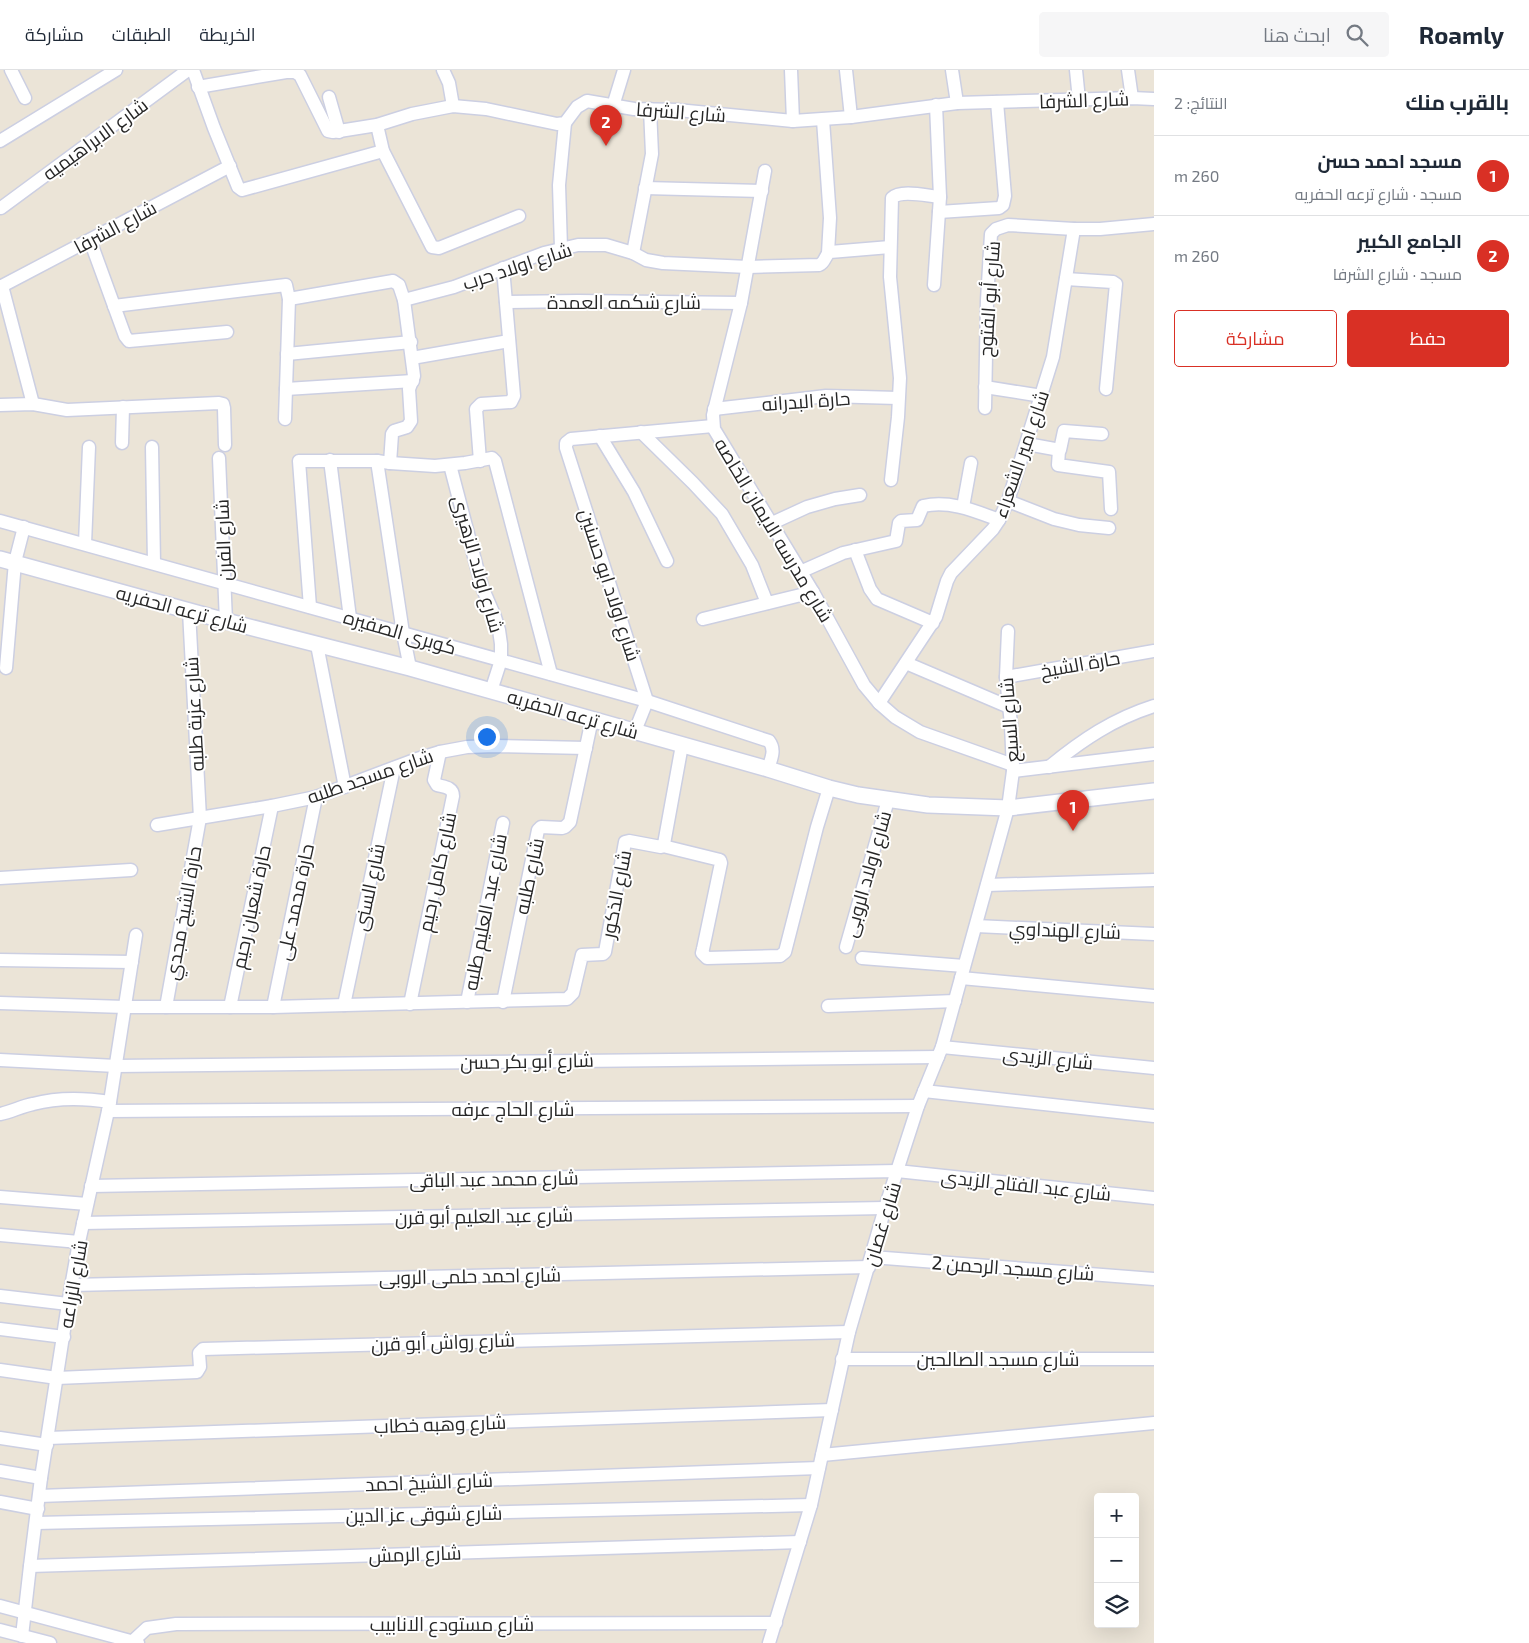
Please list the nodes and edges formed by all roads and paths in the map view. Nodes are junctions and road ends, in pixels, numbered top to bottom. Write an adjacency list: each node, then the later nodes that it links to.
1 (11, 70): 14 (street)
2 (116, 70): 31 (street)
3 (188, 70): 38 (street, شارع الابراهيميه)
4 (193, 70): 13 (street)
5 (443, 70): 22 (street)
6 (624, 70): 23 (street)
7 (791, 70): 27 (street)
8 (846, 70): 25 (street)
9 (952, 70): 20 (street)
10 (1076, 70): 18 (street)
11 (1128, 70): 16 (street)
12 (291, 71): 13 (street); 30 (street)
13 (198, 87): 33 (street)
14 (25, 98)
15 (329, 98): 30 (street)
16 (1132, 98): 17 (street, شارع الشرفا); 18 (street, شارع الشرفا)
17 (1154, 99)
18 (1079, 100): 19 (street, شارع الشرفا)
19 (997, 102): 20 (street, شارع الشرفا); 39 (street)
20 (957, 103): 21 (street, شارع الشرفا)
21 (936, 105): 25 (street, شارع الشرفا); 37 (street)
22 (453, 106): 28 (street); 29 (street)
23 (613, 106): 24 (street, شارع الشرفا); 28 (street, شارع الشرفا)
24 (650, 109): 27 (street, شارع الشرفا); 35 (street)
25 (851, 117): 26 (street, شارع الشرفا)
26 (823, 120): 27 (street, شارع الشرفا); 47 (street)
27 (793, 121)
28 (566, 123): 45 (street)
29 (377, 125): 30 (street); 32 (street)
30 (339, 132)
31 (0, 141)
32 (383, 151): 33 (street); 40 (street)
33 (230, 166): 43 (street, شارع الشرفا)
34 (765, 171): 36 (street, شارع مدرسه الايمان الخاصه)
35 (645, 188): 36 (street); 46 (street)
36 (762, 191): 48 (street, شارع مدرسه الايمان الخاصه)
37 (940, 197): 39 (street); 44 (street)
38 (1, 208)
39 (939, 212): 51 (street)
40 (519, 216)
41 (1154, 224): 42 (street, شارع أبو الفتوح)
42 (1074, 229): 50 (street, شارع امير الشعراء); 64 (street, شارع أبو الفتوح)
43 (90, 240): 52 (street, شارع الشرفا); 57 (street)
44 (890, 247): 47 (street); 68 (street)
45 (561, 248): 46 (street, شارع اولاد حرب); 49 (street, شارع اولاد حرب)
46 (633, 253): 48 (street, شارع اولاد حرب)
47 (828, 253): 48 (street, شارع اولاد حرب)
48 (748, 267): 56 (street, شارع مدرسه الايمان الخاصه)
49 (503, 268): 54 (street, شارع اولاد حرب); 55 (street)
50 (1066, 279): 65 (street); 67 (street, شارع امير الشعراء)
51 (934, 285)
52 (1, 286): 69 (street)
53 (289, 298): 54 (street); 57 (street); 61 (street)
54 (404, 300): 60 (street)
55 (506, 302): 56 (street, شارع شكمه العمدة); 59 (street)
56 (741, 303): 73 (street, شارع مدرسه الايمان الخاصه)
57 (114, 306): 58 (street)
58 (227, 332)
59 (509, 341): 62 (street); 88 (street)
60 (411, 342): 61 (street); 62 (street)
61 (287, 354): 66 (street)
62 (412, 358): 63 (street)
63 (413, 381): 66 (street); 89 (street)
64 (985, 387): 67 (street); 72 (street, شارع أبو الفتوح)
65 (1106, 389)
66 (286, 390): 74 (street)
67 (1042, 396): 80 (street, شارع امير الشعراء)
68 (898, 398): 73 (street, حارة البدرانه); 92 (street)
69 (33, 404): 70 (street); 71 (street)
70 (0, 405)
71 (123, 408): 79 (street); 81 (street)
72 (985, 408)
73 (714, 409): 75 (street, شارع مدرسه الايمان الخاصه)
74 (285, 419)
75 (713, 426): 76 (street); 99 (street, شارع مدرسه الايمان الخاصه)
76 (641, 432): 78 (street); 110 (street)
77 (1102, 434): 84 (street)
78 (600, 436): 105 (street); 128 (street, شارع اولاد ابو حسنين)
79 (122, 443)
80 (1027, 444): 84 (street); 94 (street, شارع امير الشعراء)
81 (225, 445)
82 (89, 447): 102 (street)
83 (152, 447): 106 (street)
84 (1059, 450): 96 (street)
85 (220, 458): 108 (street, شارع الفرن)
86 (330, 460): 87 (street); 111 (street); 113 (street)
87 (377, 461): 89 (street); 118 (street)
88 (480, 461): 91 (street); 125 (street)
89 (390, 463): 91 (street)
90 (971, 463): 95 (street)
91 (450, 465): 121 (street, شارع اولاد الزهيرى)
92 (891, 480)
93 (860, 495): 99 (street)
94 (1008, 501): 98 (street, شارع امير الشعراء); 101 (street)
95 (963, 507): 98 (street); 103 (street)
96 (1111, 509)
97 (0, 520): 100 (street, كوبرى الصفيره)
98 (999, 520): 116 (street, شارع امير الشعراء)
99 (770, 524): 107 (street, شارع مدرسه الايمان الخاصه)
100 (24, 527): 102 (street, كوبرى الصفيره); 104 (street)
101 (1109, 528)
102 (85, 544): 106 (street, كوبرى الصفيره)
103 (855, 550): 107 (street); 116 (street)
104 (7, 561): 112 (street, شارع ترعه الحفريه); 123 (street)
105 (666, 561)
106 (154, 564): 108 (street, كوبرى الصفيره)
107 (800, 572): 109 (street, شارع مدرسه الايمان الخاصه)
108 (225, 583): 111 (street, كوبرى الصفيره); 115 (street, شارع الفرن)
109 (812, 592): 110 (street); 129 (street, شارع مدرسه الايمان الخاصه)
110 (767, 603): 114 (street)
111 (310, 607): 113 (street, كوبرى الصفيره)
112 (189, 611): 115 (street, شارع ترعه الحفريه); 149 (street, شارع عزبة طلبه)
113 (350, 618): 118 (street, كوبرى الصفيره)
114 (703, 619)
115 (226, 622): 119 (street, شارع ترعه الحفريه)
116 (933, 623): 122 (street, شارع امير الشعراء)
117 (1008, 631): 126 (street, شارع السبع)
118 (403, 633): 121 (street, كوبرى الصفيره); 124 (street)
119 (317, 645): 124 (street, شارع ترعه الحفريه); 142 (street)
120 (1154, 651): 126 (street, حارة الشيخ)
121 (501, 660): 125 (street, كوبرى الصفيره); 127 (street, شارع اولاد الزهيرى)
122 (906, 663): 129 (street, شارع امير الشعراء); 131 (street)
123 (6, 668)
124 (410, 668): 127 (street, شارع ترعه الحفريه)
125 (550, 674): 128 (street, كوبرى الصفيره)
126 (1006, 677): 131 (street, شارع السبع)
127 (491, 691): 132 (street, شارع ترعه الحفريه)
128 (647, 701): 133 (street); 141 (street, كوبرى الصفيره)
129 (879, 703): 140 (street, شارع مدرسه الايمان الخاصه)
130 (1154, 706): 138 (street)
131 (1010, 707): 140 (street, شارع السبع)
132 (592, 719): 133 (street, شارع ترعه الحفريه); 135 (street, شارع طلبه)
133 (635, 732): 134 (street, شارع ترعه الحفريه)
134 (682, 745): 141 (street, شارع ترعه الحفريه); 152 (street, شارع الذكور)
135 (586, 748): 136 (street, شارع مسجد طلبه); 168 (street, شارع طلبه)
136 (440, 752): 139 (street, شارع مسجد طلبه); 170 (street, شارع كامل رحيم)
137 (1154, 754): 138 (street)
138 (1048, 767): 140 (street)
139 (394, 768): 142 (street, شارع مسجد طلبه); 171 (street, شارع السنى)
140 (1013, 768): 148 (street, شارع السبع)
141 (768, 769): 143 (street, شارع ترعه الحفريه)
142 (344, 786): 145 (street, شارع مسجد طلبه)
143 (829, 788): 146 (street, شارع ترعه الحفريه); 152 (street)
144 (1154, 791): 148 (street, شارع ترعه الحفريه)
145 (316, 797): 147 (street, شارع مسجد طلبه); 176 (street, حارة محمد على)
146 (888, 800): 148 (street, شارع ترعه الحفريه); 160 (street, شارع اولاد الروبى)
147 (272, 806): 149 (street, شارع مسجد طلبه); 175 (street, حارة شعبان رحيم)
148 (1008, 808): 156 (street, شارع غصان)
149 (200, 818): 151 (street, شارع مسجد طلبه); 174 (street, حارة الشيخ مجدي)
150 (503, 823): 167 (street, شارع عبد العليم طلبه)
151 (157, 825)
152 (662, 846): 168 (street, شارع الذكور)
153 (131, 870): 154 (street)
154 (0, 878)
155 (1154, 880): 156 (street)
156 (987, 885): 157 (street, شارع غصان)
157 (976, 926): 159 (street, شارع الهنداوي); 164 (street, شارع غصان)
158 (136, 934): 163 (street, شارع الزراعه)
159 (1154, 934)
160 (846, 947)
161 (862, 958): 164 (street)
162 (0, 960): 163 (street)
163 (132, 962): 173 (street, شارع الزراعه)
164 (963, 972): 165 (street); 166 (street, شارع غصان)
165 (1154, 996)
166 (955, 1000): 172 (street); 177 (street, شارع غصان)
167 (467, 1002): 168 (street); 170 (street)
168 (503, 1002)
169 (0, 1003): 173 (street)
170 (410, 1004): 171 (street)
171 (344, 1006): 176 (street)
172 (828, 1006)
173 (125, 1007): 174 (street); 179 (street, شارع الزراعه)
174 (166, 1007): 175 (street)
175 (230, 1007): 176 (street)
176 (273, 1007)
177 (940, 1052): 179 (street, شارع أبو بكر حسن); 180 (street, شارع الزيدى); 181 (street, شارع غصان)
178 (0, 1060): 179 (street, شارع أبو بكر حسن)
179 (116, 1066): 183 (street, شارع الزراعه)
180 (1154, 1068)
181 (924, 1091): 182 (street, شارع غصان); 185 (street)
182 (918, 1106): 183 (street, شارع الحاج عرفه); 186 (street, شارع غصان)
183 (109, 1107): 184 (street, شارع الحاج عرفه); 187 (street, شارع الزراعه)
184 (0, 1114)
185 (1154, 1116)
186 (897, 1171): 187 (street, شارع محمد عبد الباقى); 189 (street, شارع عبد الفتاح الزيدى); 191 (street, شارع غصان)
187 (91, 1186): 190 (street, شارع الزراعه)
188 (0, 1197): 190 (street)
189 (1154, 1198)
190 (87, 1204): 192 (street, شارع الزراعه)
191 (885, 1208): 192 (street, شارع عبد العليم أبو قرن); 195 (street, شارع غصان)
192 (83, 1223): 194 (street, شارع الزراعه)
193 (0, 1234): 194 (street)
194 (79, 1242): 197 (street, شارع الزراعه)
195 (870, 1262): 196 (street, شارع مسجد الرحمن 2); 197 (street, شارع احمد حلمى الروبى); 201 (street, شارع غصان)
196 (1154, 1279)
197 (72, 1284): 199 (street, شارع الزراعه)
198 (0, 1296): 199 (street)
199 (68, 1304): 202 (street, شارع الزراعه)
200 (0, 1329): 202 (street)
201 (849, 1332): 203 (street, شارع غصان); 206 (street, شارع رواش أبو قرن)
202 (64, 1337): 206 (street, شارع الزراعه)
203 (842, 1359): 204 (street, شارع مسجد الصالحين); 207 (street, شارع غصان)
204 (1154, 1359)
205 (0, 1370): 206 (street)
206 (57, 1378): 210 (street, شارع الزراعه)
207 (832, 1410): 210 (street, شارع وهبه خطاب); 211 (street, شارع غصان)
208 (1154, 1423): 211 (street, شارع الشيخ احمد)
209 (0, 1438): 210 (street, شارع وهبه خطاب)
210 (47, 1442): 213 (street, شارع الزراعه)
211 (821, 1462): 214 (street, شارع الشيخ احمد); 216 (street, شارع غصان)
212 (0, 1471): 213 (street)
213 (42, 1478): 214 (street, شارع الزراعه)
214 (39, 1496): 217 (street, شارع الزراعه)
215 (0, 1502): 217 (street)
216 (811, 1505): 218 (street, شارع شوقى عز الدين); 219 (street, شارع غصان)
217 (38, 1509): 218 (street, شارع الزراعه)
218 (36, 1523): 220 (street, شارع الزراعه)
219 (800, 1542): 220 (street, شارع الرمش); 223 (street, شارع غصان)
220 (30, 1566): 222 (street, شارع الزراعه)
221 (0, 1606): 222 (street)
222 (24, 1612): 225 (street, شارع الزراعه); 226 (street)
223 (776, 1623): 226 (street, شارع مستودع الانابيب); 228 (street, شارع غصان)
224 (0, 1630): 225 (street)
225 (23, 1638): 227 (street)
226 (136, 1642)
227 (50, 1643)
228 (769, 1643)

